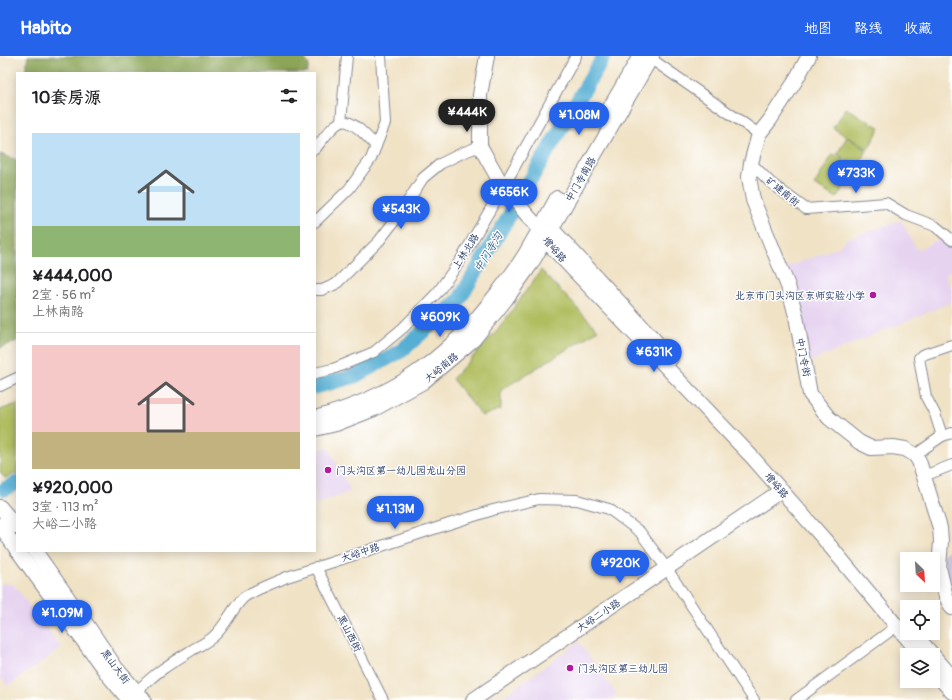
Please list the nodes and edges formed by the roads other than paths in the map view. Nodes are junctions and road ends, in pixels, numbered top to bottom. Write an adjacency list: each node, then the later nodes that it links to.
1 (347, 56): 7 (street)
2 (381, 56): 9 (street)
3 (487, 56): 10 (street)
4 (576, 56): 13 (street, 上林北路)
5 (809, 56): 8 (street, 中门寺街)
6 (647, 57): 8 (street); 15 (street, 中门寺南路)
7 (341, 122): 9 (street); 11 (street)
8 (759, 134): 12 (street, 中门寺街)
9 (376, 146): 14 (street)
10 (480, 146): 13 (street); 17 (street)
11 (316, 148)
12 (751, 163): 16 (street, 矿建南街); 26 (street, 中门寺街)
13 (508, 191): 15 (street); 19 (street, 上林北路)
14 (316, 221)
15 (545, 232): 22 (street, 大峪南路); 23 (street, 大峪南路); 29 (street, 增峪路); 38 (street, 增峪路)
16 (952, 240)
17 (316, 290)
18 (952, 345): 25 (street)
19 (316, 373)
20 (16, 378): 21 (street)
21 (0, 386)
22 (316, 418)
23 (316, 429)
24 (952, 433): 25 (street)
25 (942, 436): 26 (street)
26 (916, 455): 28 (street)
27 (952, 465): 28 (street)
28 (924, 476): 37 (street)
29 (782, 490): 36 (street, 大峪二小路); 39 (street, 增峪路)
30 (0, 507): 31 (street, 黑山大街)
31 (8, 524): 32 (street, 黑山大街)
32 (12, 545)
33 (17, 552): 45 (street, 黑山大街)
34 (37, 552): 45 (street, 黑山大街)
35 (316, 567): 36 (street, 大峪中路); 45 (street, 大峪中路); 46 (street, 黑山西街)
36 (667, 568): 47 (street, 大峪二小路); 48 (street, 大峪中路)
37 (952, 608)
38 (900, 623)
39 (900, 623)
40 (900, 626): 49 (street)
41 (920, 640): 42 (street)
42 (952, 677)
43 (940, 678): 44 (street)
44 (952, 692)
45 (132, 698)
46 (383, 700)
47 (473, 700)
48 (754, 700)
49 (796, 700)

